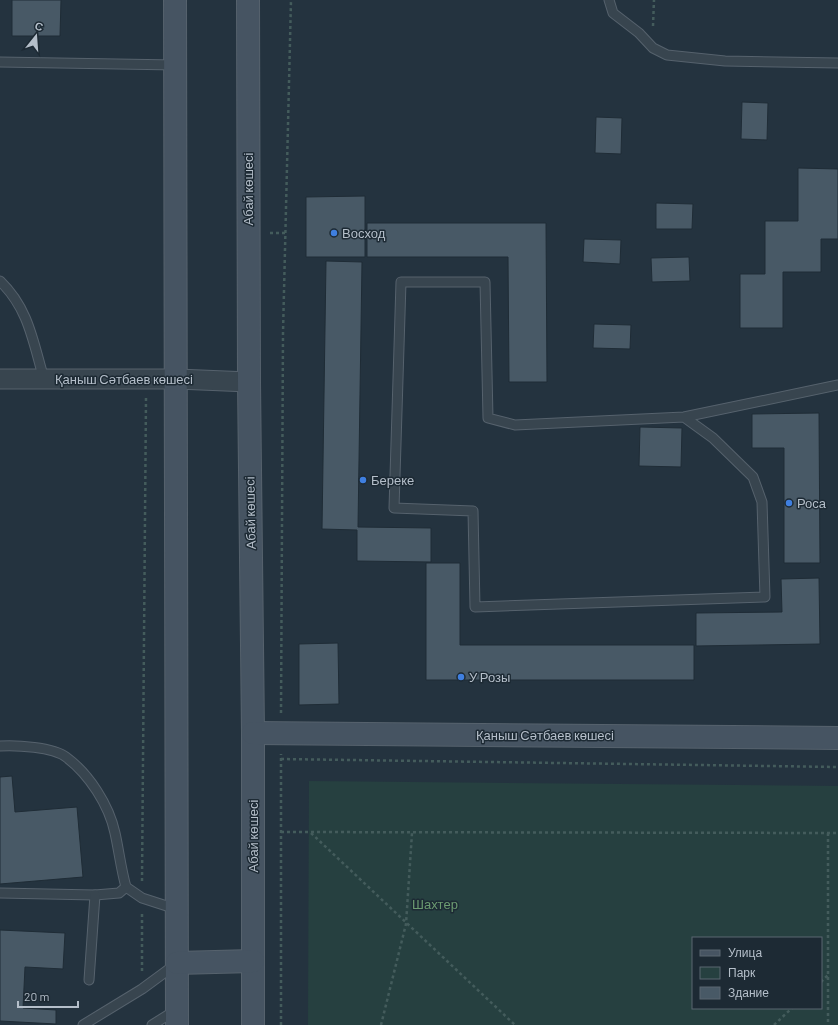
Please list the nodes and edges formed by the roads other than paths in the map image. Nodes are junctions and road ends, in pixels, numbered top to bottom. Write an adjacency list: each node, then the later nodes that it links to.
1 (175, 0): 6 (main road)
2 (248, 0): 11 (main road, Абай көшесі)
3 (609, 0): 5 (lane)
4 (0, 62): 6 (lane)
5 (838, 63)
6 (176, 65): 8 (main road)
7 (0, 281): 10 (lane)
8 (177, 378): 10 (street, Қаныш Сәтбаев көшесі); 11 (street, Қаныш Сәтбаев көшесі); 20 (main road)
9 (0, 379): 10 (street, Қаныш Сәтбаев көшесі)
10 (44, 379)
11 (249, 382): 14 (main road, Абай көшесі)
12 (838, 385): 13 (lane)
13 (684, 417): 13 (lane)
14 (253, 733): 15 (main road, Қаныш Сәтбаев көшесі); 21 (main road, Абай көшесі)
15 (838, 738)
16 (0, 746): 17 (lane)
17 (126, 887): 19 (lane); 20 (lane)
18 (0, 893): 19 (lane)
19 (95, 895): 23 (lane)
20 (177, 910): 22 (main road)
21 (253, 961): 22 (main road); 27 (main road, Абай көшесі)
22 (177, 963): 24 (main road); 25 (lane)
23 (89, 980)
24 (177, 1017): 26 (lane)
25 (83, 1025)
26 (152, 1025)
27 (253, 1025)

